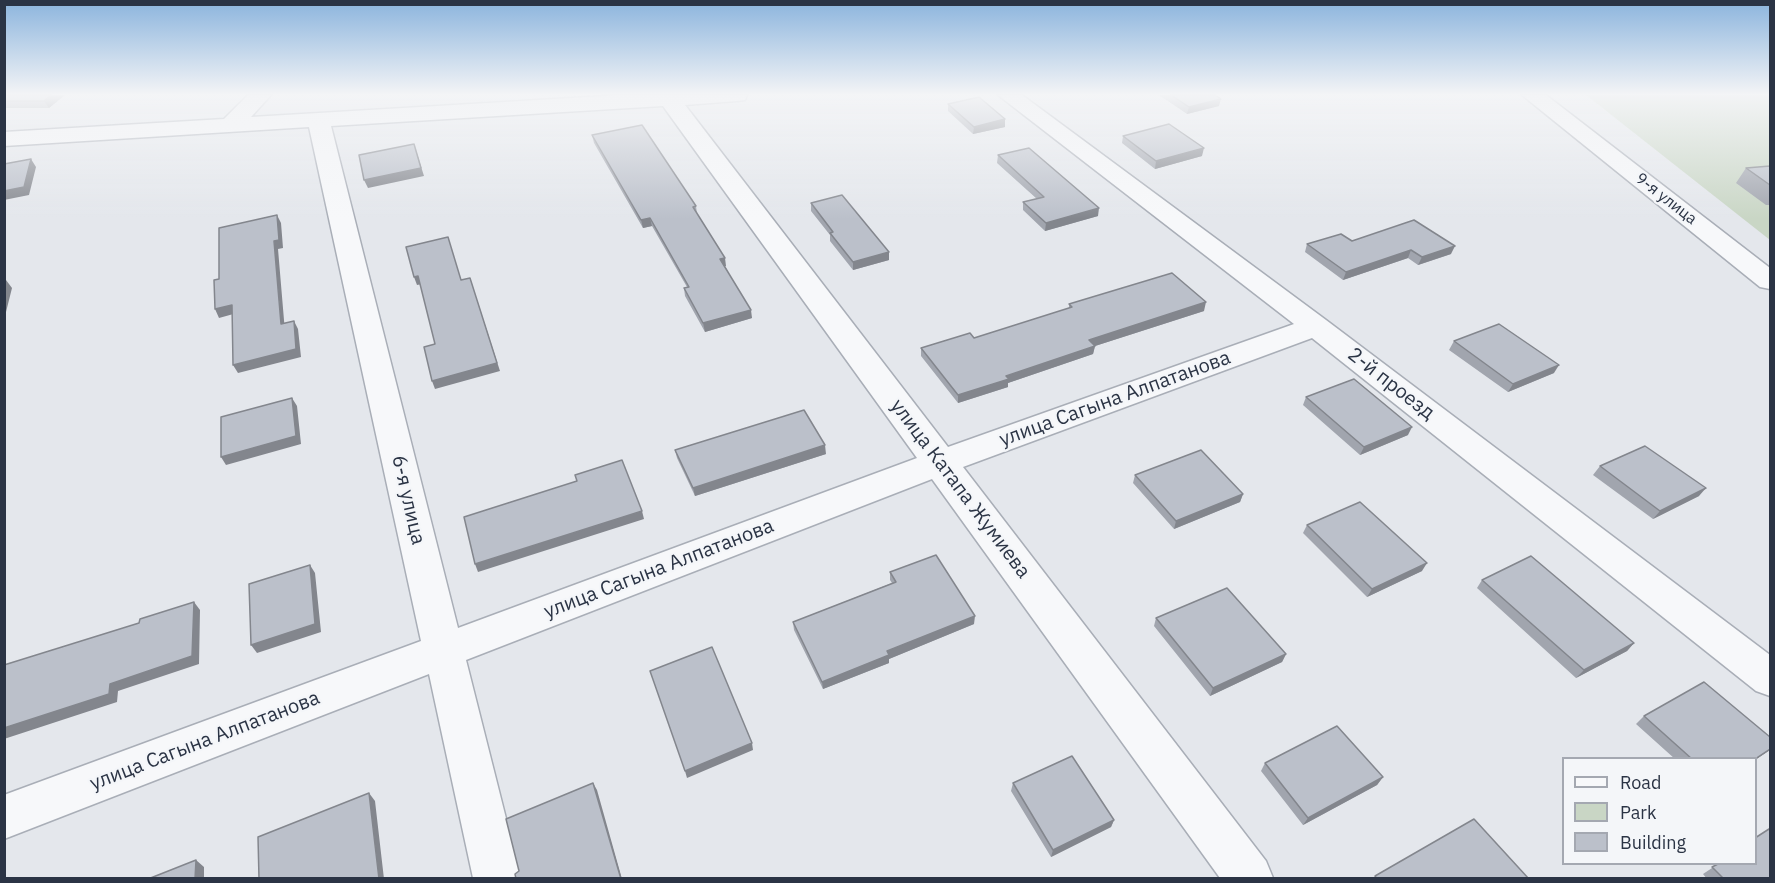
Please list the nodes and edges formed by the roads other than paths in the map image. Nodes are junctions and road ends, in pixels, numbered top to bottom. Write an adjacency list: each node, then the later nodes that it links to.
1 (49, 136): 6 (street)
2 (323, 136): 10 (street, 6-я улица)
3 (697, 136): 9 (street, улица Катапа Жумиева)
4 (1063, 136): 8 (street, 2-й проезд)
5 (1585, 136): 7 (street, 9-я улица)
6 (4, 139)
7 (1770, 281)
8 (1316, 326): 9 (street, улица Сагына Алпатанова); 11 (street, 2-й проезд)
9 (940, 463): 10 (street, улица Сагына Алпатанова); 14 (street, улица Катапа Жумиева)
10 (443, 651): 12 (street, улица Сагына Алпатанова); 13 (street, 6-я улица)
11 (1770, 678)
12 (4, 817)
13 (496, 879)
14 (1249, 879)

